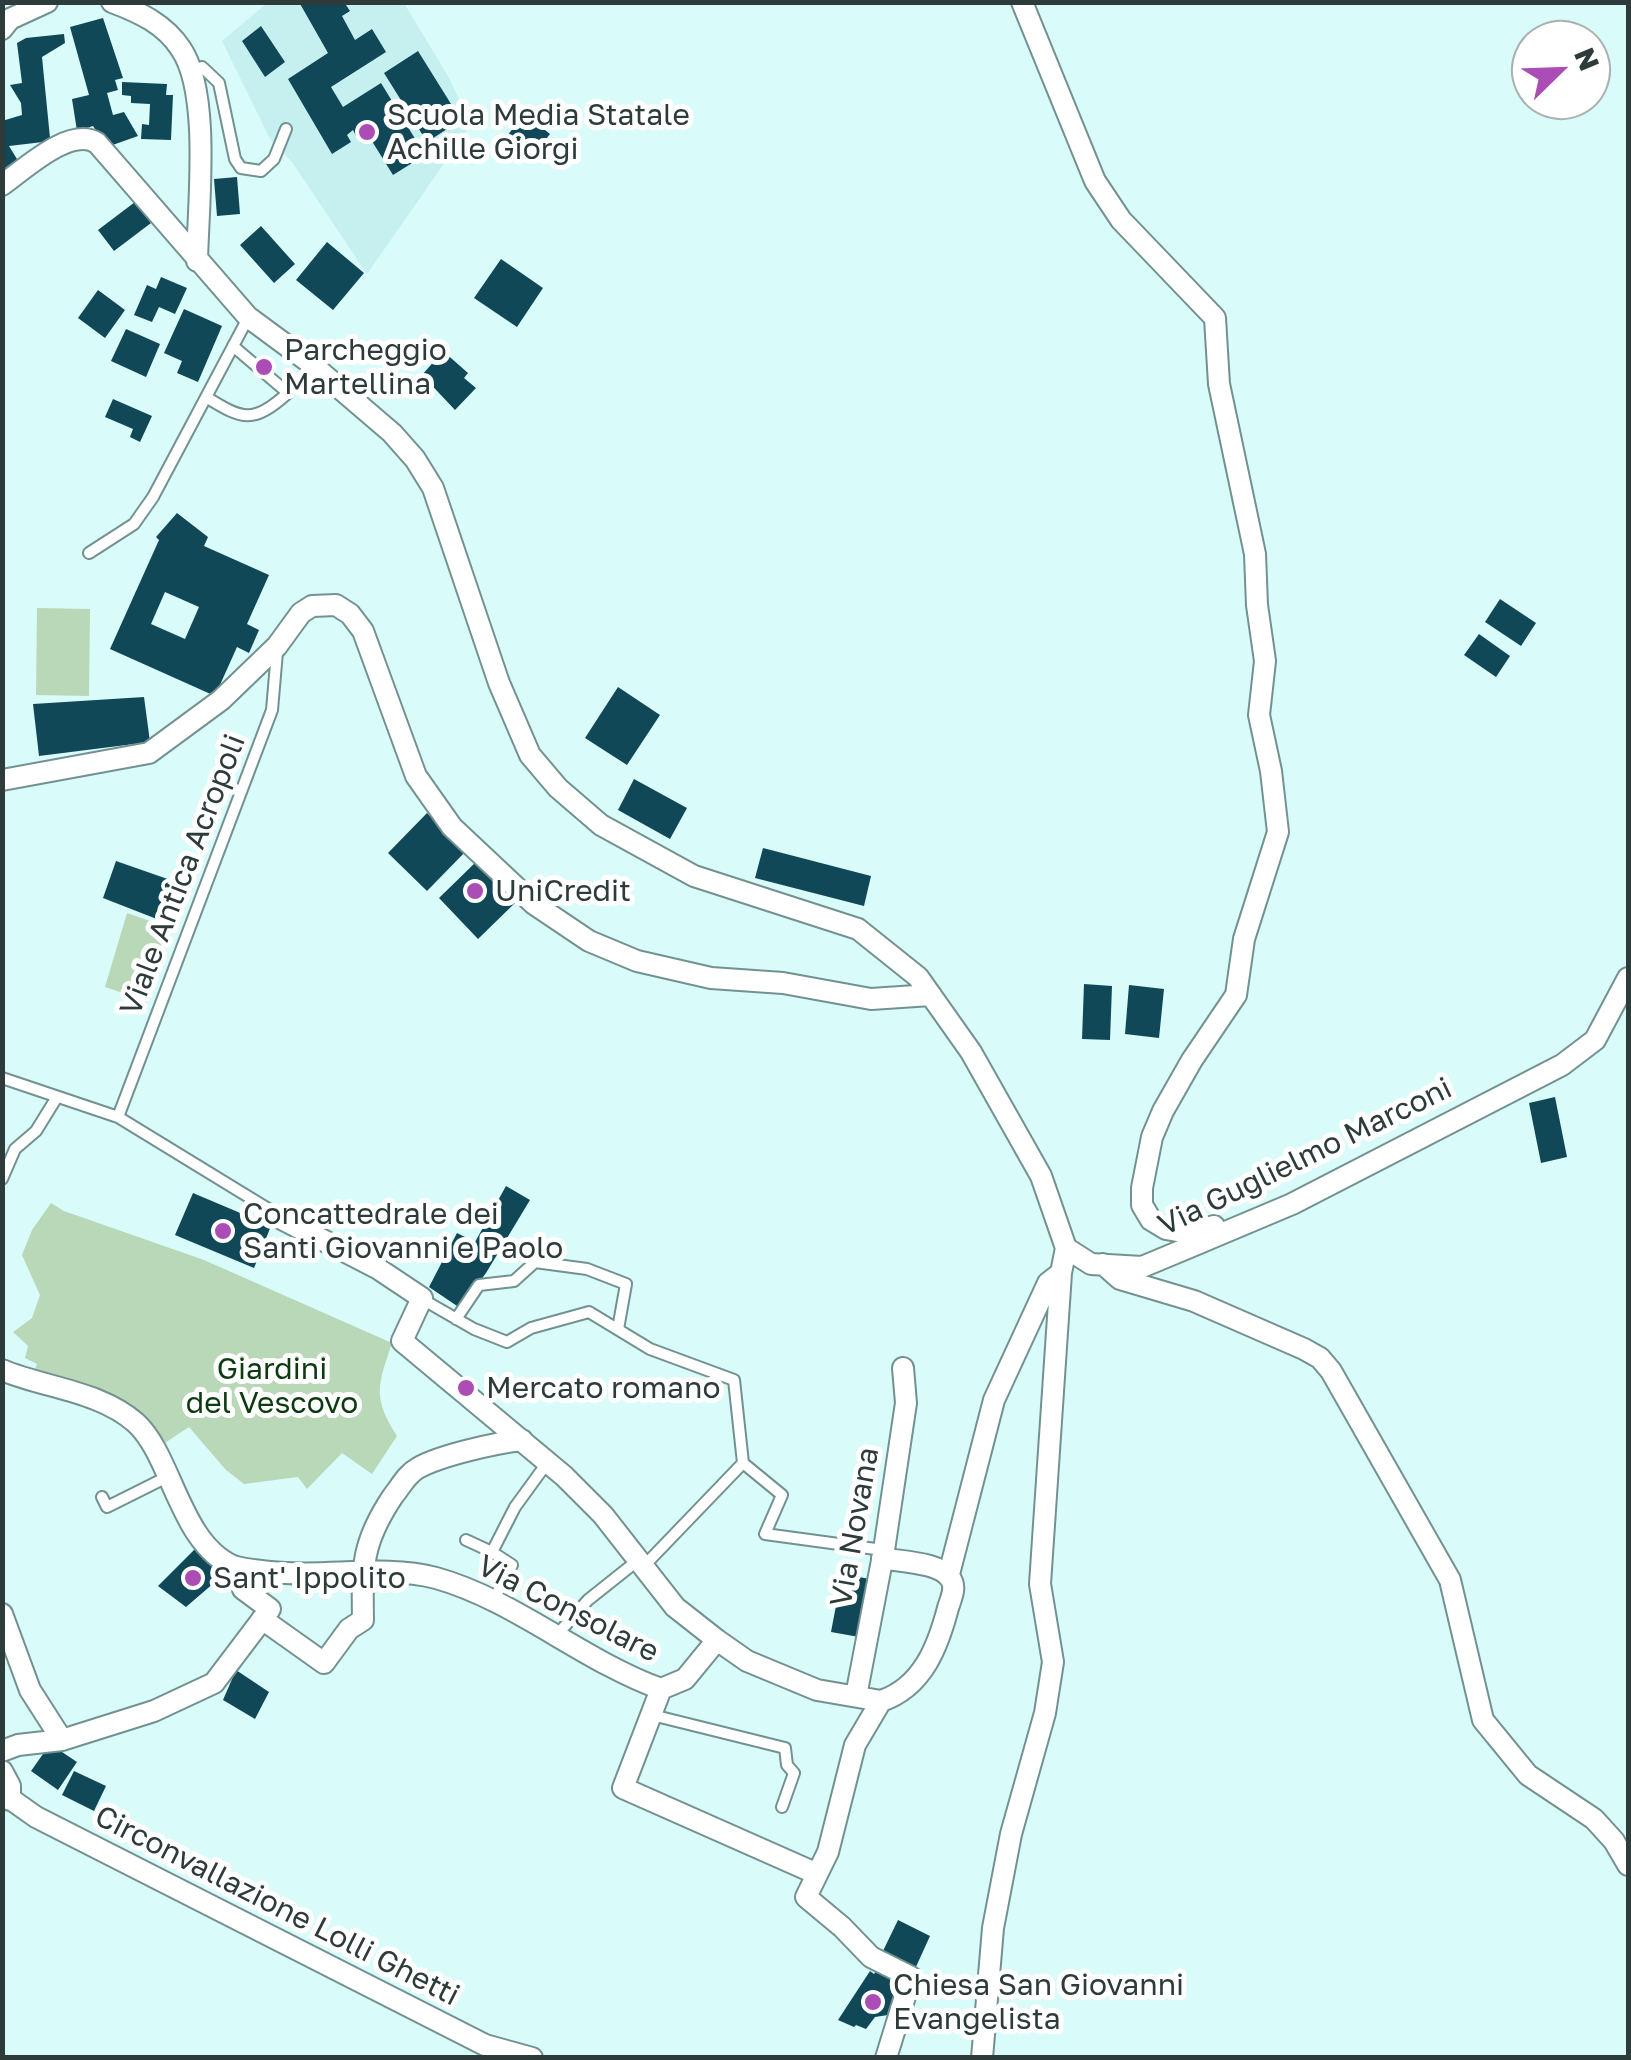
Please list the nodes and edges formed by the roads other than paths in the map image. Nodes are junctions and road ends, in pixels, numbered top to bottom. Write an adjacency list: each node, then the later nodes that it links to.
1 (47, 2): 4 (street)
2 (112, 2): 5 (street)
3 (1022, 2): 22 (street)
4 (2, 28)
5 (192, 70): 6 (lane); 8 (street)
6 (286, 128)
7 (2, 185): 8 (street)
8 (196, 261): 9 (street)
9 (248, 317): 10 (lane); 16 (street)
10 (232, 346): 11 (lane); 11 (lane)
11 (206, 396): 12 (lane)
12 (88, 554)
13 (278, 646): 14 (street); 16 (street); 19 (lane, Viale Antica Acropoli)
14 (2, 780)
15 (1628, 978): 22 (street, Via Guglielmo Marconi)
16 (931, 995): 23 (street)
17 (2, 1078): 18 (lane)
18 (57, 1097): 19 (lane); 20 (lane)
19 (118, 1117): 21 (lane)
20 (2, 1179)
21 (275, 1214): 26 (street)
22 (1240, 1226): 24 (street, Via Guglielmo Marconi)
23 (1066, 1248): 24 (street, Via Guglielmo Marconi); 25 (street)
24 (1103, 1264): 57 (street)
25 (1061, 1273): 42 (street); 61 (street)
26 (422, 1298): 27 (lane); 31 (street)
27 (456, 1319): 28 (lane); 28 (lane)
28 (618, 1329): 33 (lane)
29 (903, 1368): 38 (street, Via Novana)
30 (2, 1370): 34 (street, Via Consolare)
31 (522, 1440): 32 (street); 41 (street)
32 (547, 1462): 37 (lane); 39 (street)
33 (743, 1463): 38 (lane); 39 (lane)
34 (167, 1477): 35 (lane); 40 (street, Via Consolare)
35 (102, 1497)
36 (466, 1540): 37 (lane)
37 (492, 1552): 43 (lane)
38 (883, 1554): 42 (street); 49 (street, Via Novana)
39 (640, 1564): 46 (lane); 47 (street)
40 (244, 1569): 41 (street, Via Consolare); 45 (street)
41 (362, 1574): 43 (street, Via Consolare); 45 (street)
42 (949, 1574): 50 (street)
43 (492, 1602): 46 (street, Via Consolare)
44 (2, 1614): 52 (street)
45 (262, 1619): 52 (street)
46 (555, 1636): 48 (street, Via Consolare)
47 (717, 1640): 48 (street, Via Consolare); 49 (street)
48 (661, 1689): 51 (street)
49 (856, 1696): 50 (street)
50 (881, 1701): 58 (street)
51 (651, 1714): 56 (lane); 58 (street)
52 (62, 1740): 53 (street)
53 (10, 1748)
54 (2, 1771): 55 (street)
55 (6, 1796): 59 (street, Circonvallazione Lolli Ghetti)
56 (782, 1807)
57 (1628, 1865)
58 (815, 1873): 60 (street)
59 (532, 2058)
60 (886, 2058)
61 (982, 2058)

